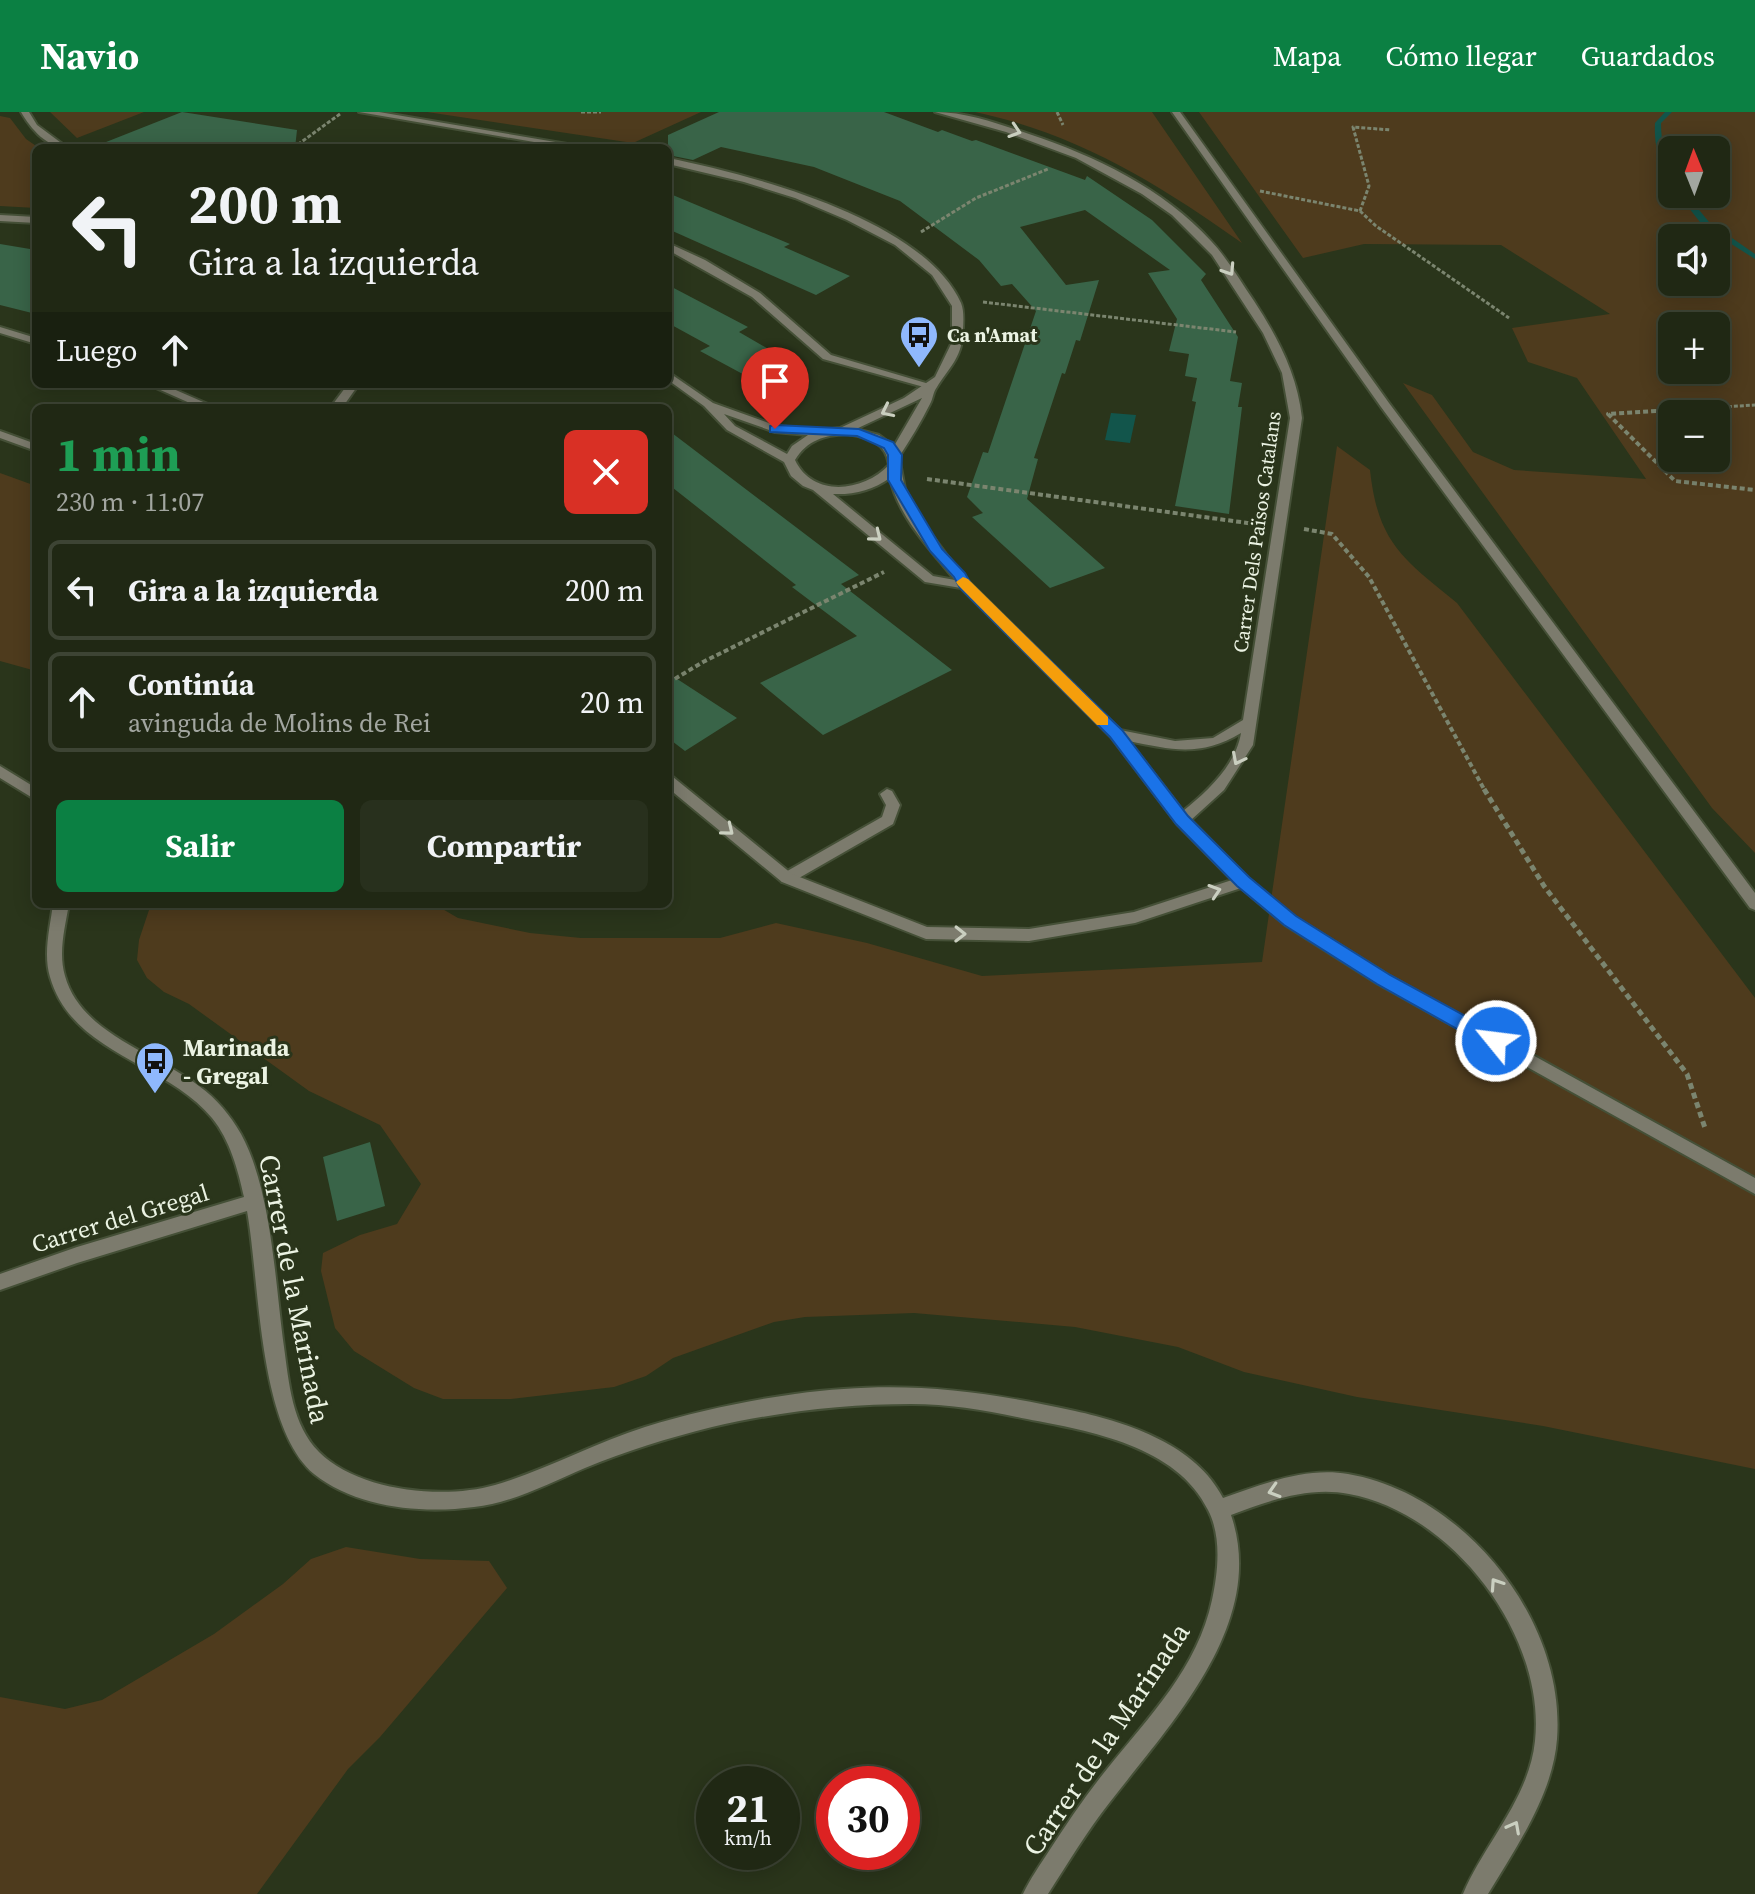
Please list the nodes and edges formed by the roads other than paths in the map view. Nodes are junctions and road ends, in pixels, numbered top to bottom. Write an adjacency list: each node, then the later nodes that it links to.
1 (25, 112): 5 (street)
2 (363, 112): 6 (street)
3 (939, 112): 26 (street, Carrer Dels Països Catalans, one-way to 26)
4 (1176, 112): 35 (street)
5 (57, 144)
6 (561, 144)
7 (672, 162): 14 (street)
8 (0, 218): 9 (street)
9 (32, 220)
10 (672, 248): 14 (street)
11 (0, 330): 12 (street)
12 (32, 340)
13 (672, 378): 17 (street)
14 (931, 386): 18 (street, one-way to 18); 23 (street)
15 (162, 388): 16 (street)
16 (201, 404)
17 (708, 404): 19 (street); 22 (street)
18 (841, 431): 19 (street); 23 (street)
19 (827, 433): 22 (street)
20 (0, 434): 21 (street)
21 (32, 446)
22 (789, 460): 24 (street)
23 (895, 461): 24 (street); 25 (street)
24 (815, 486): 25 (street, one-way to 25)
25 (965, 585): 27 (street)
26 (1250, 722): 27 (street); 32 (street, Carrer Dels Països Catalans, one-way to 32)
27 (1116, 734): 32 (street)
28 (0, 771): 30 (street)
29 (672, 783): 33 (street, one-way to 33)
30 (32, 792)
31 (887, 794): 33 (street)
32 (1182, 820): 34 (street)
33 (787, 878): 34 (street, one-way to 34)
34 (1243, 882): 37 (street)
35 (1755, 904)
36 (61, 908): 38 (street, Carrer de la Marinada)
37 (1755, 1184)
38 (254, 1202): 39 (street, Carrer del Gregal); 40 (street, Carrer de la Marinada)
39 (0, 1282)
40 (1219, 1509): 41 (street, Carrer de la Marinada); 42 (street, one-way to 40)
41 (1035, 1894)
42 (1475, 1894)

